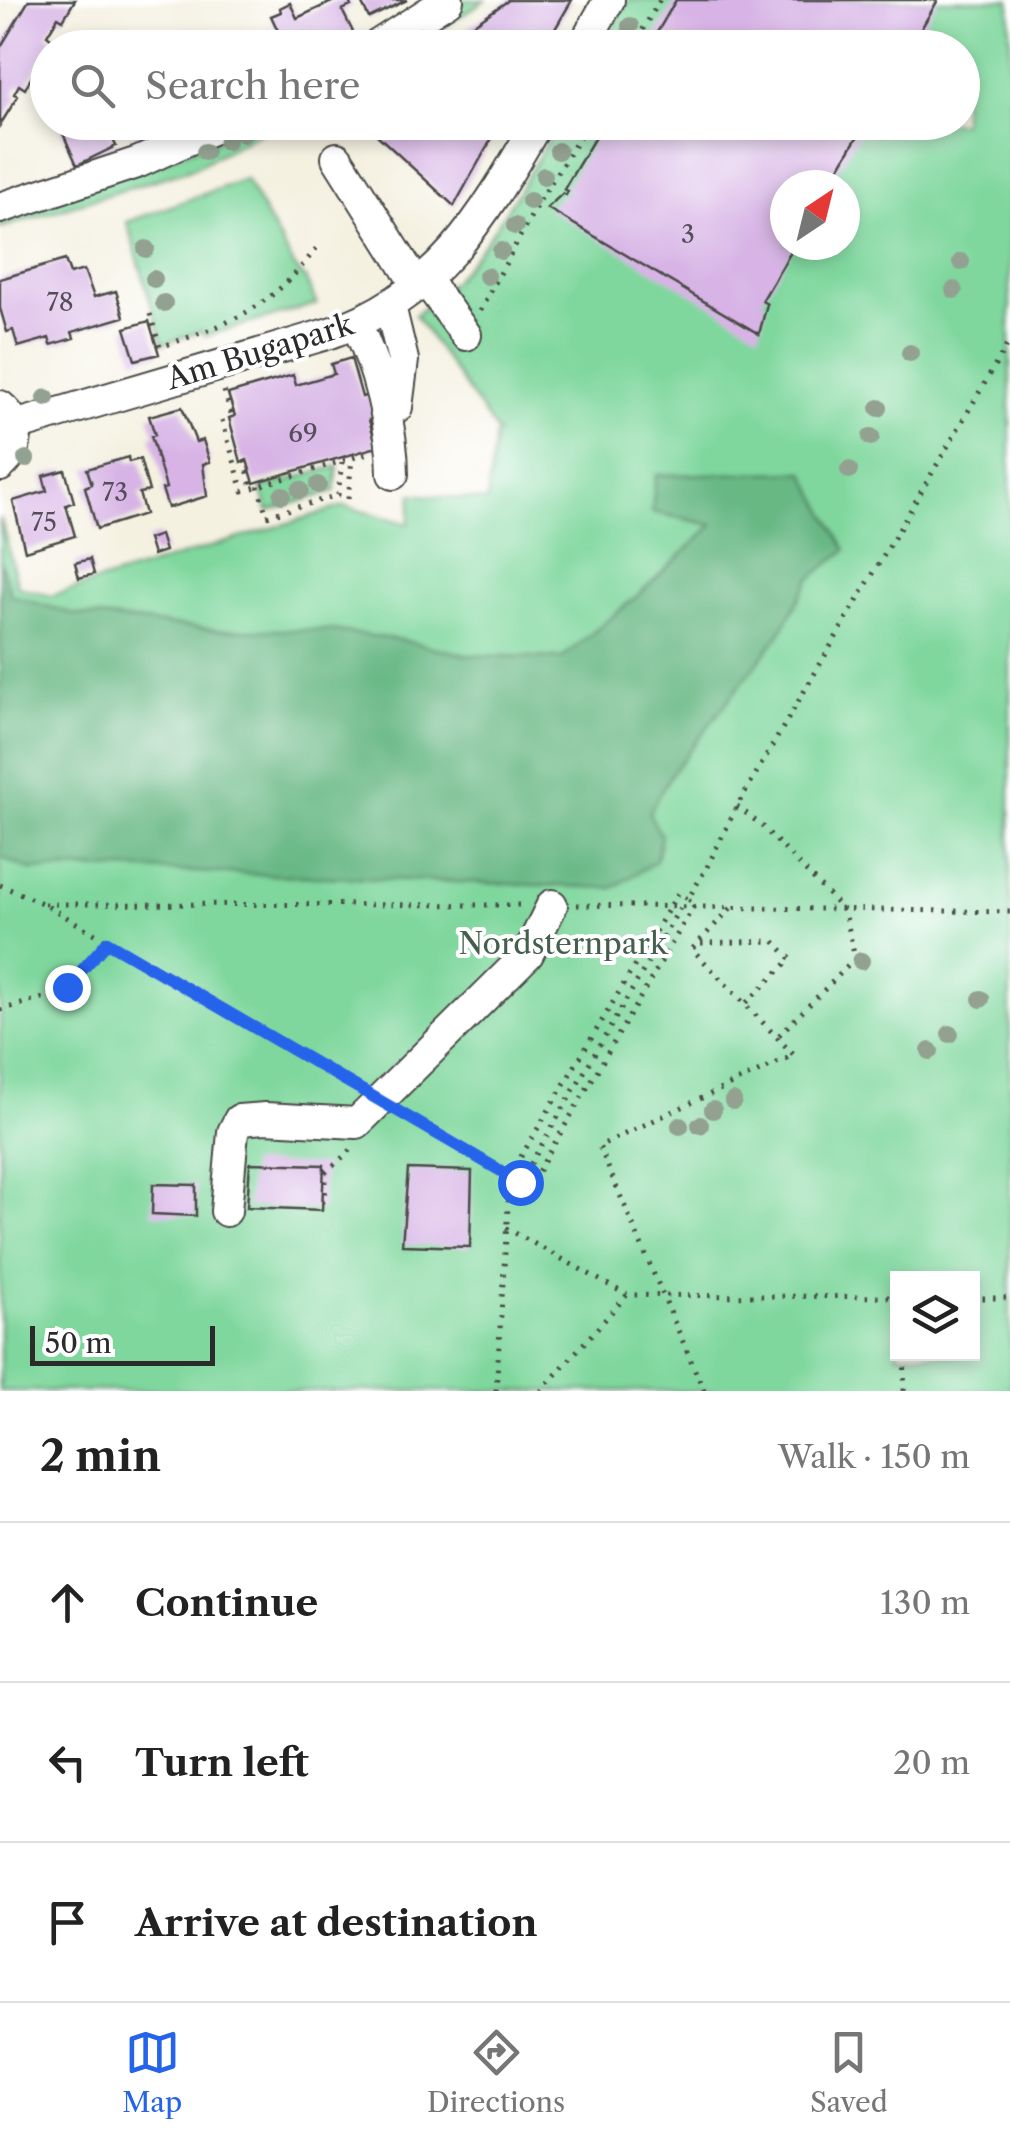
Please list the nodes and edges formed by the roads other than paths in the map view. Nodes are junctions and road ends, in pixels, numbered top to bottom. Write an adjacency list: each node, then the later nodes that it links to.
1 (448, 0): 3 (street)
2 (609, 0): 4 (street)
3 (400, 30)
4 (592, 30)
5 (188, 140): 8 (street)
6 (527, 140): 9 (street, Am Bugapark)
7 (337, 158): 9 (street)
8 (0, 208)
9 (422, 284): 10 (street, Am Bugapark); 12 (street)
10 (390, 306): 11 (street, Am Bugapark); 13 (street)
11 (356, 324): 14 (street, Am Bugapark); 15 (street)
12 (466, 336)
13 (398, 407)
14 (8, 416): 16 (street)
15 (393, 459)
16 (0, 466)
17 (552, 905): 18 (street)
18 (226, 1210)

